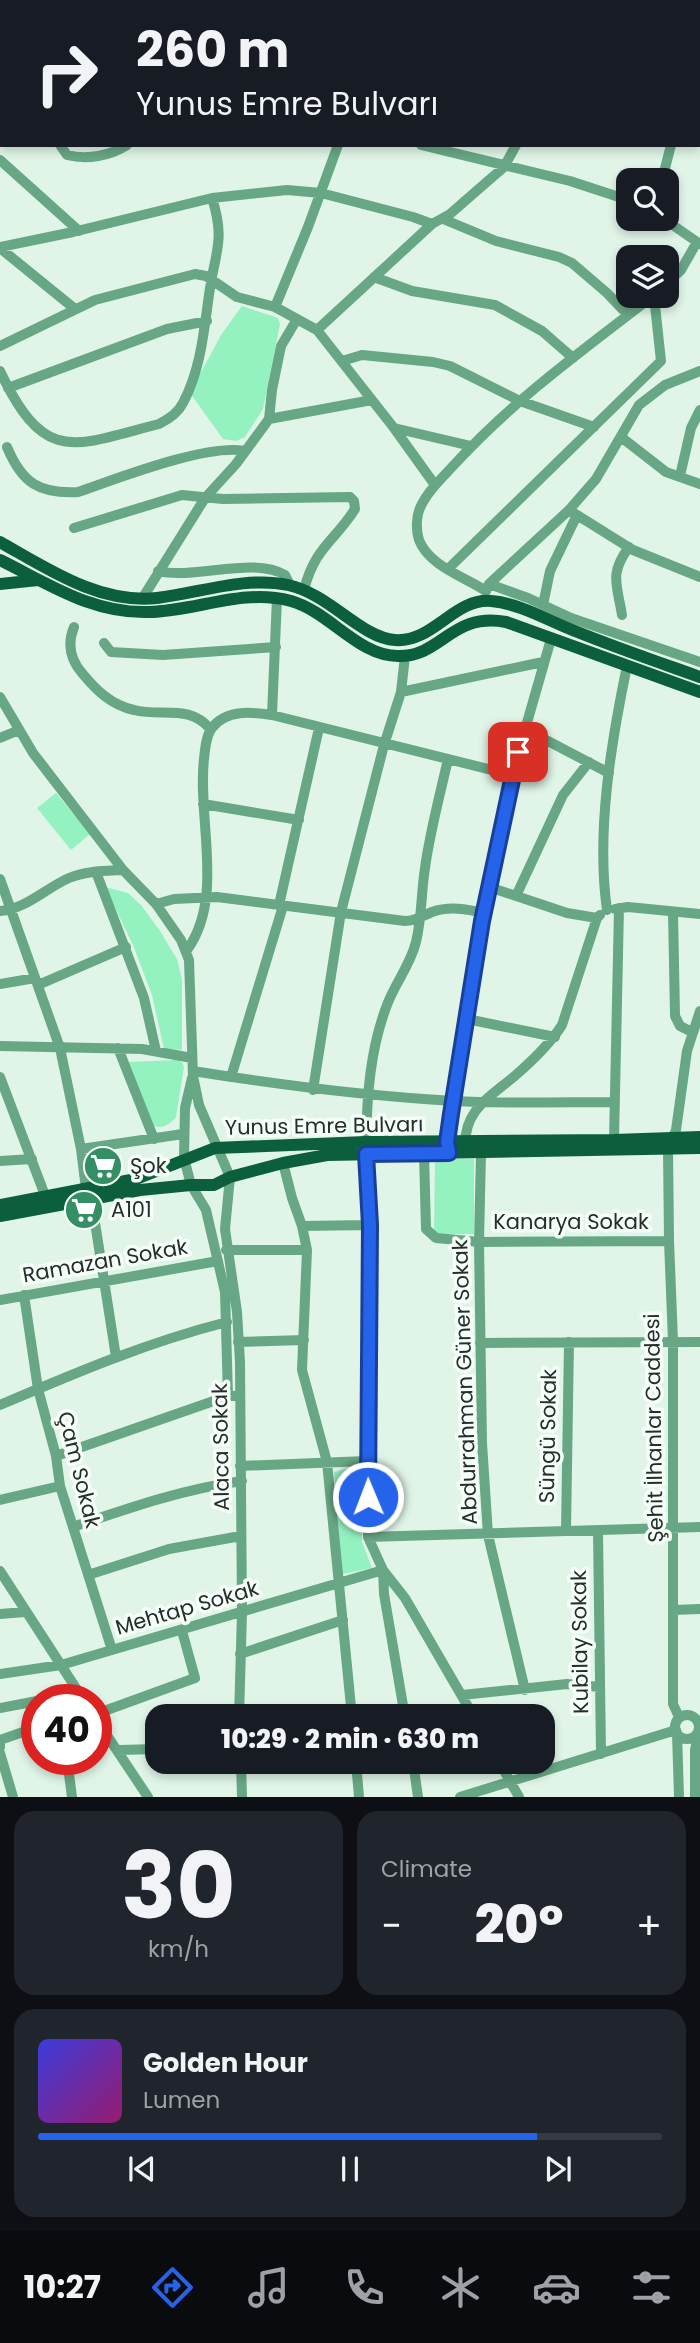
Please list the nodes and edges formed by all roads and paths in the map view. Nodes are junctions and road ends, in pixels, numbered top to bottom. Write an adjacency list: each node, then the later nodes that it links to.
1 (61, 147): 2 (street)
2 (124, 147)
3 (337, 147): 10 (street)
4 (429, 147): 8 (street)
5 (515, 147): 8 (street)
6 (670, 147): 9 (street)
7 (0, 160): 16 (street)
8 (504, 167): 11 (street); 13 (street)
9 (665, 168)
10 (321, 193): 12 (street); 14 (street); 22 (street)
11 (616, 196)
12 (212, 198): 16 (street); 21 (street)
13 (443, 219): 14 (street); 26 (street)
14 (432, 224): 20 (street)
15 (679, 230): 17 (street)
16 (79, 231): 18 (street)
17 (699, 243): 19 (street)
18 (0, 247): 25 (street)
19 (679, 272)
20 (374, 277): 29 (street); 33 (street)
21 (211, 280): 22 (street); 25 (street); 28 (street)
22 (275, 306): 27 (street)
23 (637, 308): 26 (street)
24 (654, 308): 42 (street)
25 (75, 309): 31 (street)
26 (628, 315): 33 (street)
27 (297, 319): 29 (street); 41 (street)
28 (207, 321): 37 (street); 37 (street)
29 (317, 330): 34 (street)
30 (0, 334): 31 (street)
31 (11, 341): 32 (street)
32 (0, 346)
33 (573, 358): 39 (street)
34 (342, 360): 38 (street); 39 (street)
35 (0, 371): 37 (street)
36 (700, 371): 44 (street)
37 (8, 388)
38 (372, 400): 41 (street); 43 (street)
39 (520, 401): 42 (street); 45 (street)
40 (700, 410): 48 (street)
41 (269, 419): 47 (street)
42 (594, 427): 57 (street)
43 (394, 428): 45 (street); 50 (street)
44 (621, 437): 48 (street); 52 (street)
45 (471, 446): 50 (street)
46 (7, 447): 47 (street)
47 (245, 451): 51 (street)
48 (680, 476): 49 (street)
49 (700, 484)
50 (435, 485): 57 (street)
51 (205, 498): 53 (street); 58 (street); 63 (street)
52 (573, 512): 55 (street); 64 (street); 67 (street)
53 (75, 528)
54 (0, 542): 66 (main road)
55 (629, 547): 59 (street); 68 (street)
56 (0, 560): 60 (main road)
57 (447, 569): 64 (street)
58 (158, 571): 62 (street); 66 (street)
59 (700, 577)
60 (39, 580): 61 (main road); 65 (main road)
61 (0, 583)
62 (290, 585): 63 (main road); 66 (main road)
63 (304, 590): 64 (main road)
64 (486, 592): 67 (street); 69 (street); 78 (main road)
65 (277, 598): 73 (street); 74 (main road)
66 (142, 599)
67 (543, 605): 76 (street)
68 (622, 615)
69 (484, 620): 71 (main road); 74 (main road)
70 (74, 627): 84 (street)
71 (551, 639): 75 (street); 77 (main road)
72 (104, 643): 73 (street)
73 (276, 647): 82 (street)
74 (405, 656): 79 (street)
75 (544, 662): 79 (street); 85 (street)
76 (700, 662)
77 (627, 666): 80 (main road); 91 (street)
78 (700, 677)
79 (401, 692): 88 (street)
80 (700, 692)
81 (0, 697): 86 (street)
82 (272, 715): 83 (street); 84 (street)
83 (319, 728): 88 (street); 94 (street)
84 (210, 729): 93 (street)
85 (525, 729): 90 (street); 92 (street)
86 (19, 730): 87 (street); 95 (street)
87 (0, 738)
88 (384, 745): 89 (street); 105 (street)
89 (448, 759): 92 (street); 109 (street)
90 (589, 762): 91 (street); 99 (street)
91 (609, 773): 103 (street)
92 (512, 775): 98 (street)
93 (203, 804): 94 (street); 100 (street)
94 (299, 820): 102 (street)
95 (123, 870): 96 (street); 101 (street)
96 (96, 872): 104 (street); 111 (street)
97 (0, 879): 104 (street)
98 (489, 887): 99 (street); 107 (street)
99 (516, 896): 110 (street)
100 (207, 897): 101 (street); 102 (street); 112 (street)
101 (156, 905): 112 (street)
102 (281, 905): 105 (street); 126 (street)
103 (613, 909): 106 (street); 110 (street); 131 (street)
104 (5, 911): 113 (street)
105 (341, 912): 109 (street); 127 (street)
106 (673, 912): 108 (street); 117 (street)
107 (484, 913): 109 (street); 116 (street)
108 (700, 914)
109 (421, 918): 128 (street)
110 (597, 918): 118 (street)
111 (126, 947): 113 (street); 122 (street)
112 (187, 950): 123 (street)
113 (36, 981): 114 (street); 120 (street)
114 (0, 984)
115 (700, 1011): 117 (street, Şehit İlhanlar Caddesi)
116 (467, 1019): 118 (street); 129 (street)
117 (692, 1032): 136 (street, Şehit İlhanlar Caddesi)
118 (555, 1037): 130 (street)
119 (0, 1046): 120 (street)
120 (60, 1048): 121 (street); 142 (street)
121 (118, 1048): 122 (street); 134 (street)
122 (156, 1051): 123 (street)
123 (192, 1058): 124 (street)
124 (193, 1073): 126 (street); 132 (street); 137 (street)
125 (0, 1077): 146 (street)
126 (231, 1077): 127 (street)
127 (313, 1090): 128 (street)
128 (367, 1095): 129 (street); 138 (street)
129 (453, 1101): 130 (street); 139 (street)
130 (481, 1102): 131 (street); 140 (street)
131 (615, 1102): 135 (street)
132 (183, 1134): 134 (street); 145 (street)
133 (700, 1137): 136 (main road, Yunus Emre Bulvarı)
134 (154, 1139): 142 (street)
135 (614, 1140): 136 (main road, Yunus Emre Bulvarı); 140 (main road, Yunus Emre Bulvarı)
136 (671, 1144): 141 (main road, Yunus Emre Bulvarı); 143 (main road, Yunus Emre Bulvarı); 157 (street, Şehit İlhanlar Caddesi)
137 (215, 1148): 138 (main road, Yunus Emre Bulvarı); 145 (main road, Yunus Emre Bulvarı); 149 (street)
138 (366, 1148): 139 (main road, Yunus Emre Bulvarı); 144 (main road, Yunus Emre Bulvarı); 148 (main road, Yunus Emre Bulvarı); 155 (street)
139 (448, 1148): 140 (main road, Yunus Emre Bulvarı); 144 (main road, Yunus Emre Bulvarı)
140 (465, 1148): 143 (main road, Yunus Emre Bulvarı)
141 (700, 1148)
142 (81, 1149): 151 (street)
143 (481, 1153): 158 (street, Abdurrahman Güner Sokak)
144 (424, 1154): 158 (street, Kanarya Sokak)
145 (184, 1158): 150 (street); 151 (main road, Yunus Emre Bulvarı)
146 (32, 1159): 147 (street); 152 (street)
147 (0, 1161)
148 (283, 1163): 149 (main road, Yunus Emre Bulvarı); 156 (street)
149 (230, 1177): 150 (main road, Yunus Emre Bulvarı); 159 (street, Alaca Sokak)
150 (191, 1185): 151 (main road, Yunus Emre Bulvarı); 161 (street)
151 (89, 1193): 152 (main road, Yunus Emre Bulvarı); 154 (main road, Yunus Emre Bulvarı); 162 (street)
152 (46, 1198): 153 (main road, Yunus Emre Bulvarı)
153 (0, 1205)
154 (0, 1216)
155 (370, 1225): 156 (street); 177 (street)
156 (302, 1226): 160 (street)
157 (669, 1241): 158 (street, Kanarya Sokak); 167 (street, Şehit İlhanlar Caddesi)
158 (479, 1242): 171 (street, Abdurrahman Güner Sokak)
159 (226, 1250): 160 (street); 168 (street, Alaca Sokak)
160 (307, 1250): 166 (street)
161 (218, 1261): 162 (street, Ramazan Sokak); 165 (street)
162 (105, 1280): 163 (street, Ramazan Sokak); 172 (street)
163 (24, 1295): 164 (street, Ramazan Sokak); 173 (street, Çam Sokak)
164 (0, 1300)
165 (227, 1322): 172 (street); 174 (street)
166 (304, 1340): 168 (street); 178 (street)
167 (673, 1341): 169 (street); 170 (street); 185 (street, Şehit İlhanlar Caddesi)
168 (239, 1342): 174 (street, Alaca Sokak)
169 (569, 1342): 171 (street); 186 (street, Süngü Sokak)
170 (700, 1342)
171 (480, 1343): 188 (street, Abdurrahman Güner Sokak)
172 (116, 1357): 173 (street)
173 (38, 1389): 175 (street); 176 (street, Çam Sokak)
174 (234, 1396): 176 (street); 179 (street, Alaca Sokak)
175 (0, 1405)
176 (56, 1456): 181 (street, Çam Sokak)
177 (367, 1461): 178 (street); 189 (street)
178 (327, 1462): 179 (street); 194 (street)
179 (240, 1466): 180 (street, Alaca Sokak)
180 (242, 1481): 183 (street); 190 (street, Alaca Sokak)
181 (60, 1486): 182 (street); 183 (street, Çam Sokak)
182 (0, 1500)
183 (73, 1527): 193 (street, Çam Sokak)
184 (700, 1527): 185 (street)
185 (674, 1529): 187 (street); 196 (street, Şehit İlhanlar Caddesi)
186 (566, 1530): 187 (street); 188 (street)
187 (598, 1531): 207 (street, Kubilay Sokak)
188 (488, 1535): 189 (street); 208 (street, Abdurrahman Güner Sokak)
189 (368, 1537): 191 (street)
190 (238, 1538): 193 (street); 198 (street, Alaca Sokak)
191 (383, 1570): 194 (street, Mehtap Sokak); 209 (street); 213 (street)
192 (0, 1571): 197 (street)
193 (88, 1575): 202 (street, Çam Sokak)
194 (340, 1583): 198 (street, Mehtap Sokak); 200 (street)
195 (700, 1609): 196 (street)
196 (673, 1610): 217 (street, Şehit İlhanlar Caddesi)
197 (25, 1612): 199 (street); 204 (street)
198 (242, 1613): 201 (street, Mehtap Sokak); 203 (street, Alaca Sokak)
199 (0, 1614)
200 (343, 1620): 203 (street); 212 (street)
201 (181, 1630): 202 (street, Mehtap Sokak); 216 (street)
202 (112, 1650): 204 (street, Mehtap Sokak)
203 (240, 1654): 211 (street, Alaca Sokak)
204 (61, 1665): 205 (street, Mehtap Sokak); 206 (street)
205 (0, 1674)
206 (73, 1684)
207 (600, 1687): 208 (street); 226 (street, Kubilay Sokak)
208 (525, 1690): 209 (street)
209 (462, 1695): 214 (street)
210 (21, 1704): 215 (street)
211 (239, 1704)
212 (351, 1704)
213 (403, 1704)
214 (467, 1704)
215 (0, 1708)
216 (112, 1708)
217 (680, 1717): 218 (street); 219 (street)
218 (700, 1727): 219 (street); 243 (street)
219 (676, 1732): 226 (street); 242 (street)
220 (21, 1733): 222 (street)
221 (112, 1741): 224 (street)
222 (0, 1747)
223 (145, 1749): 224 (street)
224 (119, 1750): 236 (street)
225 (0, 1753): 232 (street)
226 (601, 1754): 233 (street)
227 (241, 1774): 237 (street)
228 (357, 1774): 238 (street)
229 (414, 1774): 239 (street)
230 (506, 1774): 233 (street)
231 (69, 1775): 235 (street)
232 (3, 1776): 234 (street)
233 (510, 1782): 240 (street); 241 (street)
234 (13, 1797)
235 (72, 1797)
236 (148, 1797)
237 (242, 1797)
238 (359, 1797)
239 (418, 1797)
240 (460, 1797)
241 (519, 1797)
242 (679, 1797)
243 (695, 1797)

